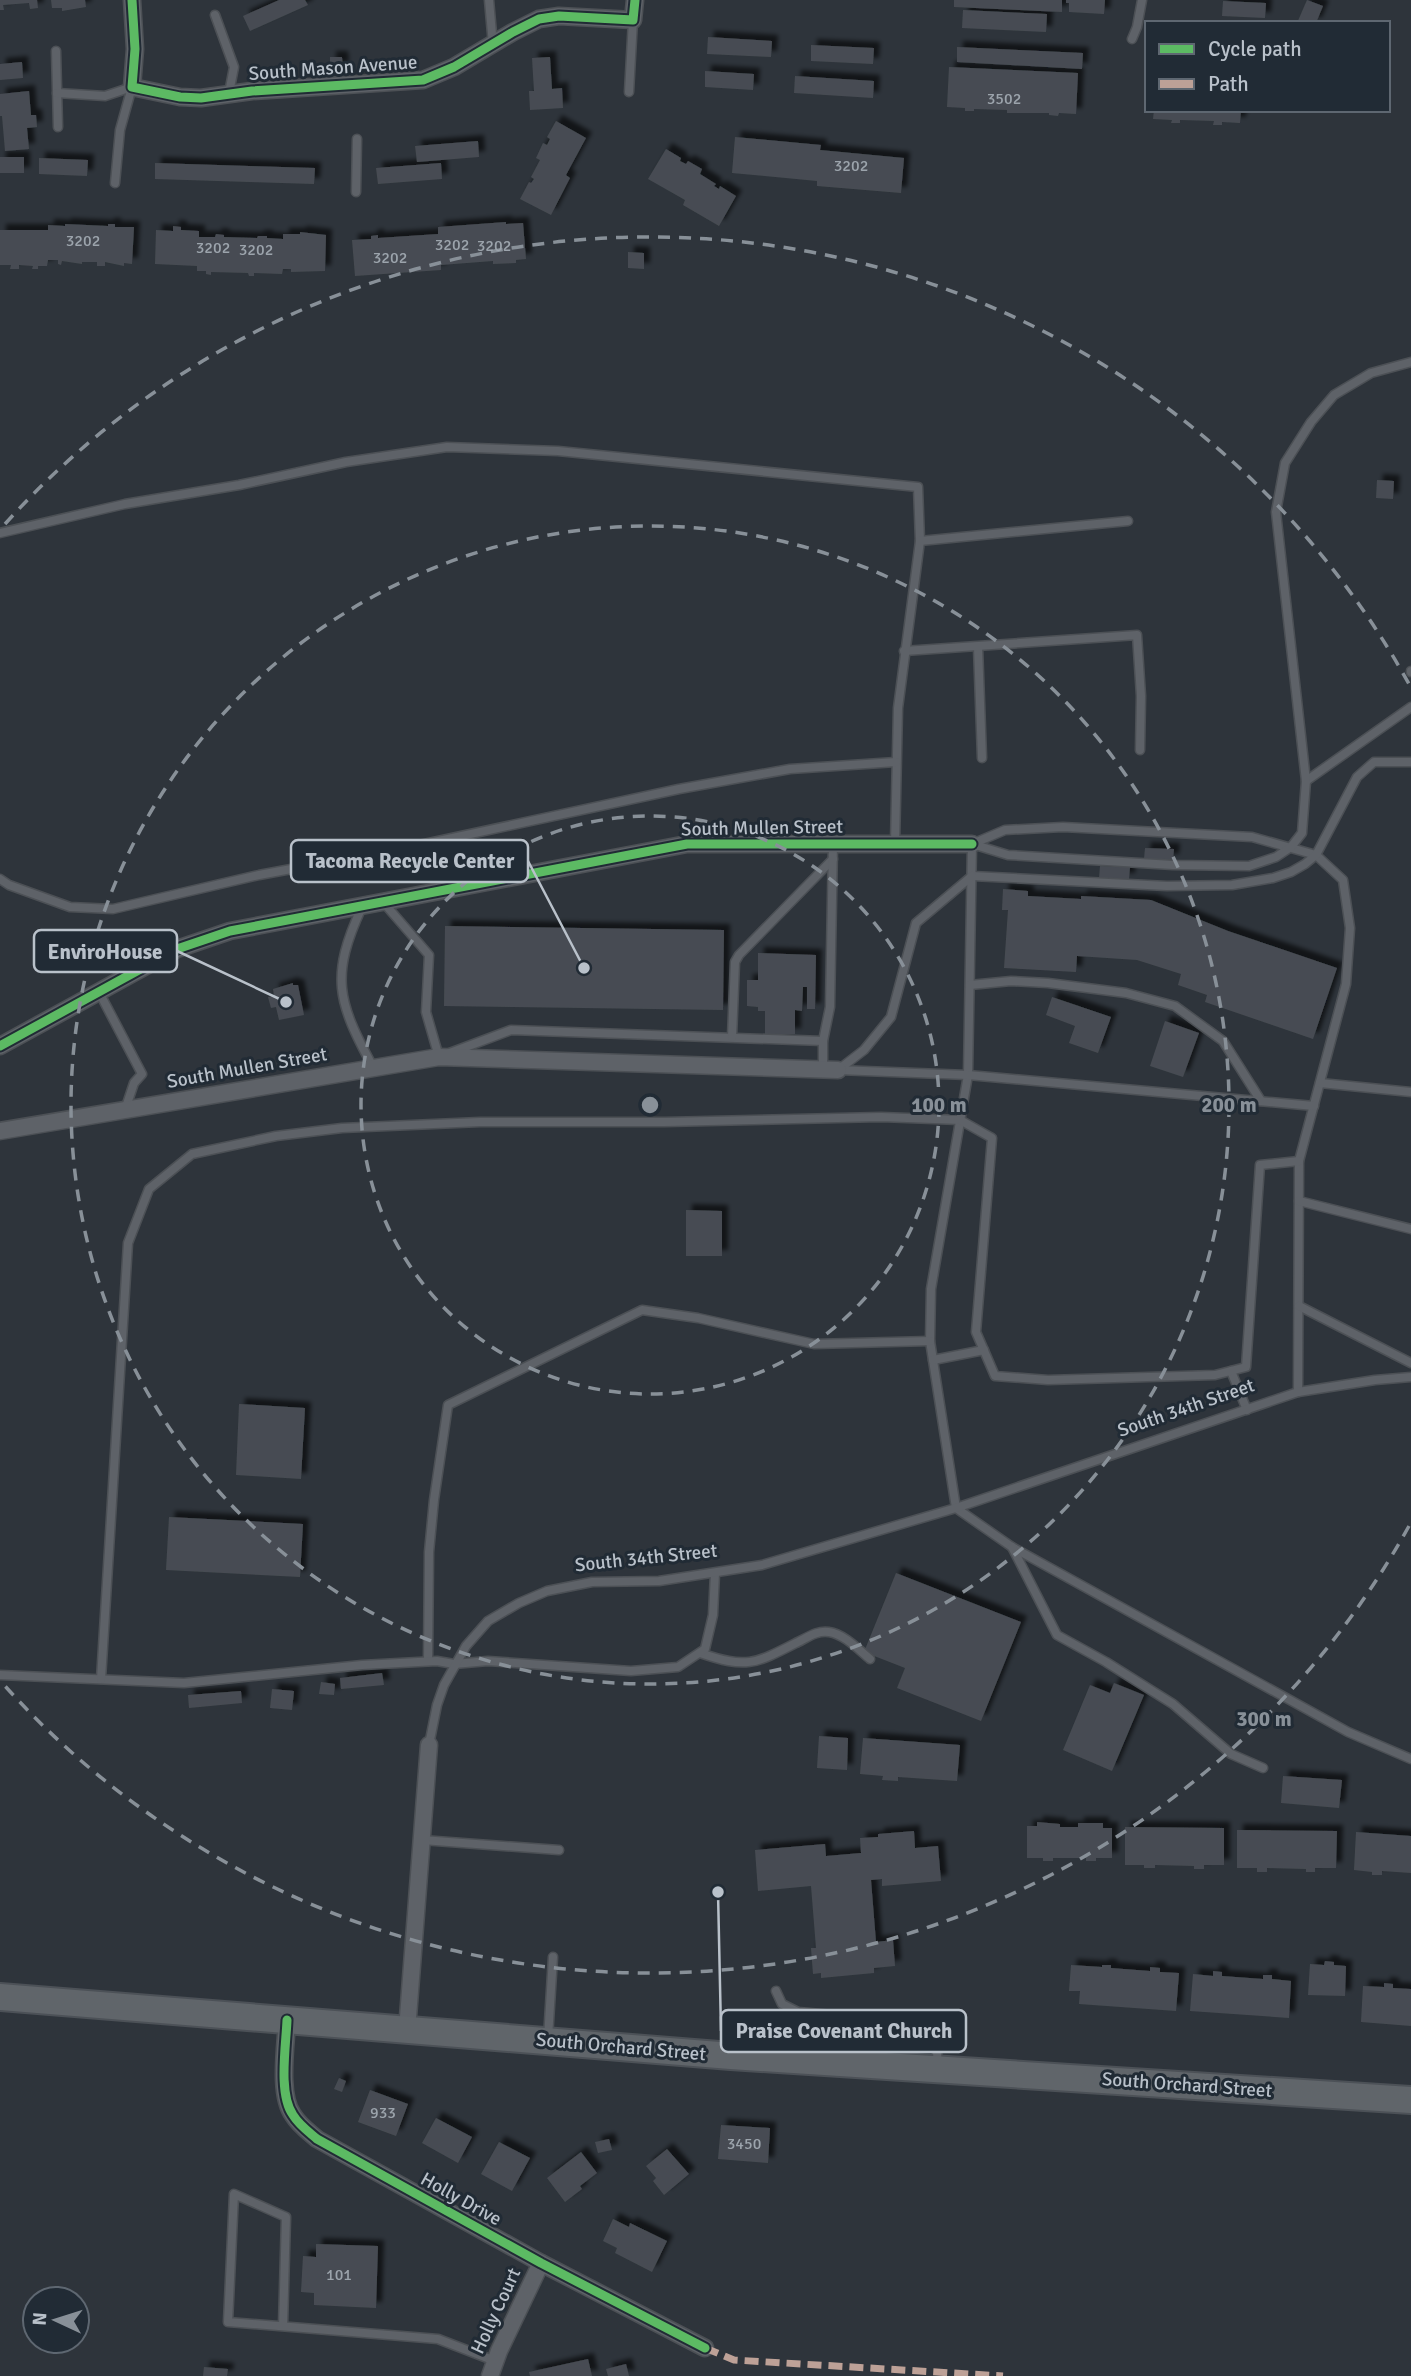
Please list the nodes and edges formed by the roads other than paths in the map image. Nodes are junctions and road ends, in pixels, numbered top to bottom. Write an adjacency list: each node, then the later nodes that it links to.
1 (132, 0): 10 (street)
2 (489, 0): 8 (lane)
3 (635, 0): 6 (street)
4 (1142, 0): 7 (lane)
5 (215, 15): 13 (lane)
6 (633, 20): 8 (street, South Mason Avenue); 11 (lane)
7 (1132, 39)
8 (493, 45): 13 (street, South Mason Avenue)
9 (56, 51): 12 (lane)
10 (132, 87): 12 (lane); 13 (street, South Mason Avenue); 16 (lane)
11 (629, 92)
12 (57, 93): 14 (lane)
13 (229, 93)
14 (58, 127)
15 (357, 139): 17 (lane)
16 (115, 183)
17 (356, 191)
18 (1411, 362): 29 (lane)
19 (1128, 521): 21 (lane)
20 (0, 533): 21 (lane)
21 (920, 541): 23 (lane)
22 (978, 647): 23 (lane); 25 (lane); 26 (lane)
23 (904, 650): 27 (lane)
24 (1411, 707): 29 (lane)
25 (1140, 750)
26 (982, 758)
27 (896, 762): 30 (lane); 36 (lane)
28 (1410, 762): 34 (lane)
29 (1306, 781): 32 (lane)
30 (895, 844): 31 (street, South Mullen Street); 33 (street, South Mullen Street)
31 (972, 844): 32 (lane); 32 (lane); 35 (lane)
32 (1291, 847): 34 (lane)
33 (833, 851): 37 (street, South Mullen Street); 41 (lane); 42 (lane)
34 (1316, 855): 35 (lane); 48 (lane)
35 (972, 876): 39 (lane); 46 (lane)
36 (0, 879)
37 (383, 902): 38 (street, South Mullen Street); 44 (lane)
38 (362, 906): 40 (street, South Mullen Street); 45 (lane)
39 (970, 985): 47 (lane); 50 (lane)
40 (99, 992): 43 (street, South Mullen Street); 52 (lane)
41 (732, 1037): 42 (lane); 44 (lane)
42 (823, 1041): 46 (lane)
43 (0, 1046)
44 (439, 1057): 45 (street, South Mullen Street); 46 (street, South Mullen Street)
45 (373, 1067): 52 (street, South Mullen Street)
46 (831, 1070): 47 (lane)
47 (968, 1075): 50 (lane); 53 (lane)
48 (1320, 1083): 49 (lane); 51 (lane)
49 (1411, 1092)
50 (1261, 1101): 51 (lane)
51 (1314, 1106): 55 (lane)
52 (125, 1110): 54 (street, South Mullen Street)
53 (960, 1121): 59 (lane); 60 (lane); 75 (lane)
54 (0, 1131)
55 (1299, 1161): 56 (lane); 63 (lane)
56 (1298, 1201): 57 (lane); 58 (lane)
57 (1411, 1229)
58 (1299, 1306): 62 (lane); 65 (lane)
59 (930, 1341): 61 (lane); 72 (lane)
60 (984, 1350): 61 (lane); 63 (lane)
61 (933, 1360): 67 (lane)
62 (1411, 1363)
63 (1231, 1371): 66 (lane)
64 (1411, 1377): 65 (lane, South 34th Street)
65 (1298, 1392): 66 (lane, South 34th Street)
66 (1247, 1410): 67 (lane, South 34th Street)
67 (956, 1508): 68 (lane); 69 (lane, South 34th Street)
68 (1012, 1547): 77 (lane); 78 (lane)
69 (715, 1573): 70 (lane); 73 (lane, South 34th Street)
70 (700, 1653): 71 (lane); 73 (lane)
71 (870, 1659)
72 (428, 1661): 73 (lane); 75 (lane)
73 (454, 1664): 76 (lane, South 34th Street)
74 (0, 1675): 75 (lane)
75 (101, 1679)
76 (429, 1745): 79 (street, South 34th Street)
77 (1411, 1759)
78 (1263, 1768)
79 (422, 1840): 80 (lane); 85 (street, South 34th Street)
80 (559, 1850)
81 (553, 1957): 86 (lane)
82 (776, 1991): 87 (lane)
83 (0, 1997): 84 (main road, South Orchard Street)
84 (287, 2020): 85 (main road, South Orchard Street); 89 (street, Holly Drive)
85 (407, 2030): 86 (main road, South Orchard Street)
86 (547, 2041): 87 (main road, South Orchard Street)
87 (939, 2069): 88 (main road, South Orchard Street)
88 (1411, 2100)
89 (541, 2263): 91 (street, Holly Drive); 92 (street, Holly Court)
90 (283, 2326): 90 (lane); 92 (lane)
91 (705, 2348)
92 (492, 2369)

